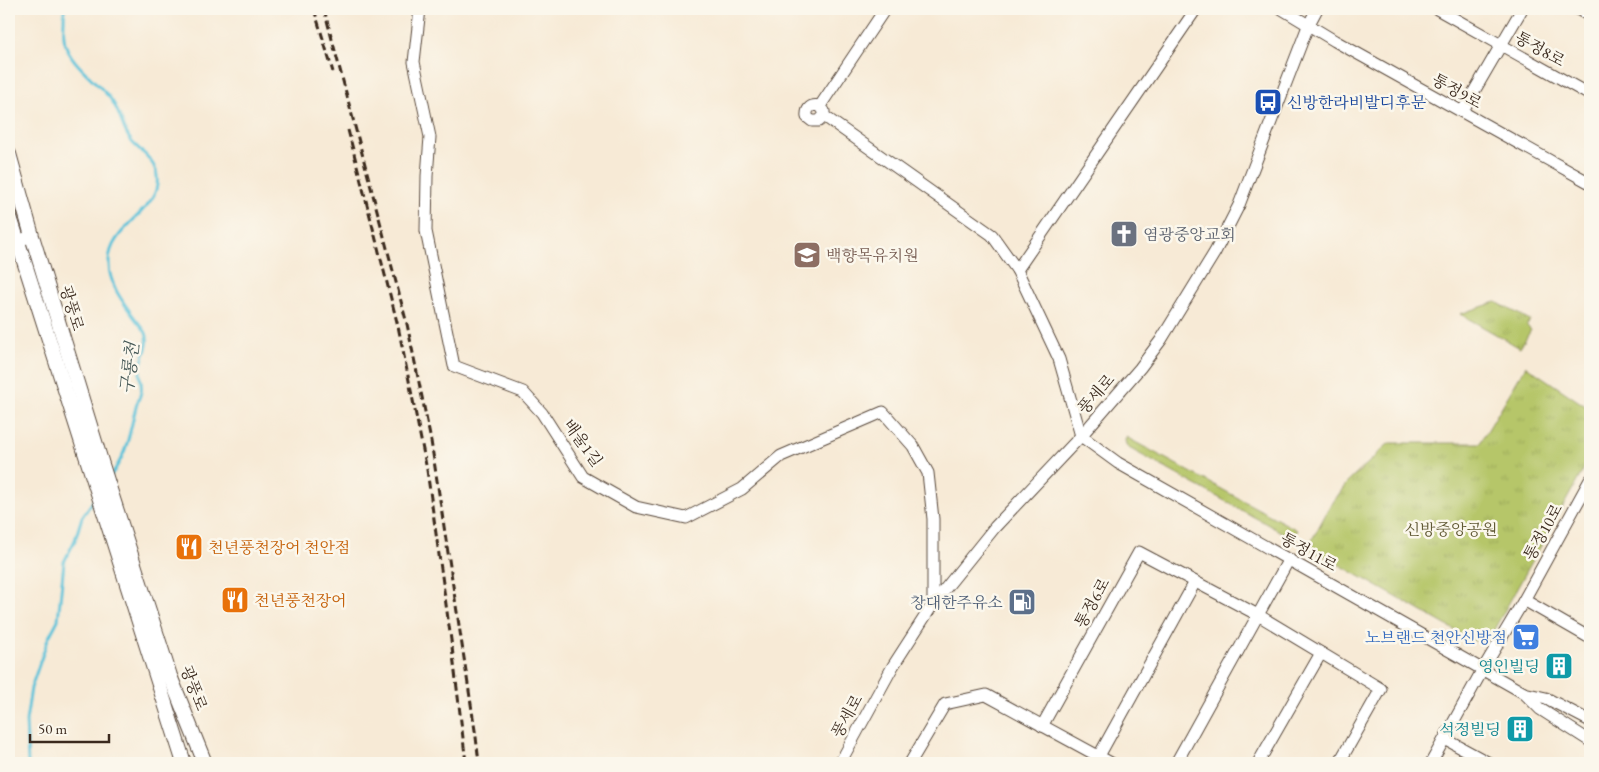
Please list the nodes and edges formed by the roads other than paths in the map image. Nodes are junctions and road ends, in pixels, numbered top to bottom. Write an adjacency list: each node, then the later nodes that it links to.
1 (420, 9): 25 (street, 배울1길)
2 (885, 9): 19 (street)
3 (1196, 9): 19 (street)
4 (1282, 9): 10 (street, 통정9로)
5 (1317, 9): 10 (street, 풍세로)
6 (1440, 9): 11 (street, 통정8로)
7 (1522, 9): 11 (street, 통정8로)
8 (1577, 9): 9 (street)
9 (1590, 16)
10 (1308, 26): 13 (street, 통정9로); 20 (street, 풍세로)
11 (1501, 45): 12 (street, 통정8로); 13 (street, 통정8로)
12 (1590, 95)
13 (1462, 112): 15 (street, 통정9로)
14 (9, 154): 17 (main road, 광풍로)
15 (1590, 183)
16 (9, 214): 18 (main road, 광풍로)
17 (32, 236): 18 (street); 39 (main road, 광풍로)
18 (13, 243): 38 (main road, 광풍로)
19 (1017, 270): 20 (street)
20 (1081, 436): 22 (street, 통정11로); 25 (street, 풍세로)
21 (1590, 480): 24 (street, 통정10로)
22 (1289, 560): 26 (street); 29 (street, 통정11로)
23 (1195, 582): 26 (street, 통정6로); 32 (street, 통정6로); 37 (street)
24 (1524, 600): 27 (street); 29 (street, 통정10로)
25 (933, 604): 40 (street, 풍세로)
26 (1258, 615): 28 (street, 통정6로); 43 (street)
27 (1590, 638)
28 (1321, 653): 44 (street); 45 (street, 통정6로)
29 (1483, 669): 30 (street, 통정11로); 33 (street, 통정10로)
30 (1524, 693): 31 (street); 34 (street)
31 (1590, 721)
32 (1042, 726): 37 (street); 41 (street)
33 (1444, 739): 46 (street, 통정10로); 47 (street)
34 (1590, 741)
35 (1590, 749): 36 (street)
36 (1590, 754)
37 (1097, 760): 42 (street)
38 (184, 763)
39 (205, 763)
40 (840, 763)
41 (910, 763)
42 (1111, 763)
43 (1176, 763)
44 (1258, 763)
45 (1340, 763)
46 (1431, 763)
47 (1489, 763)

